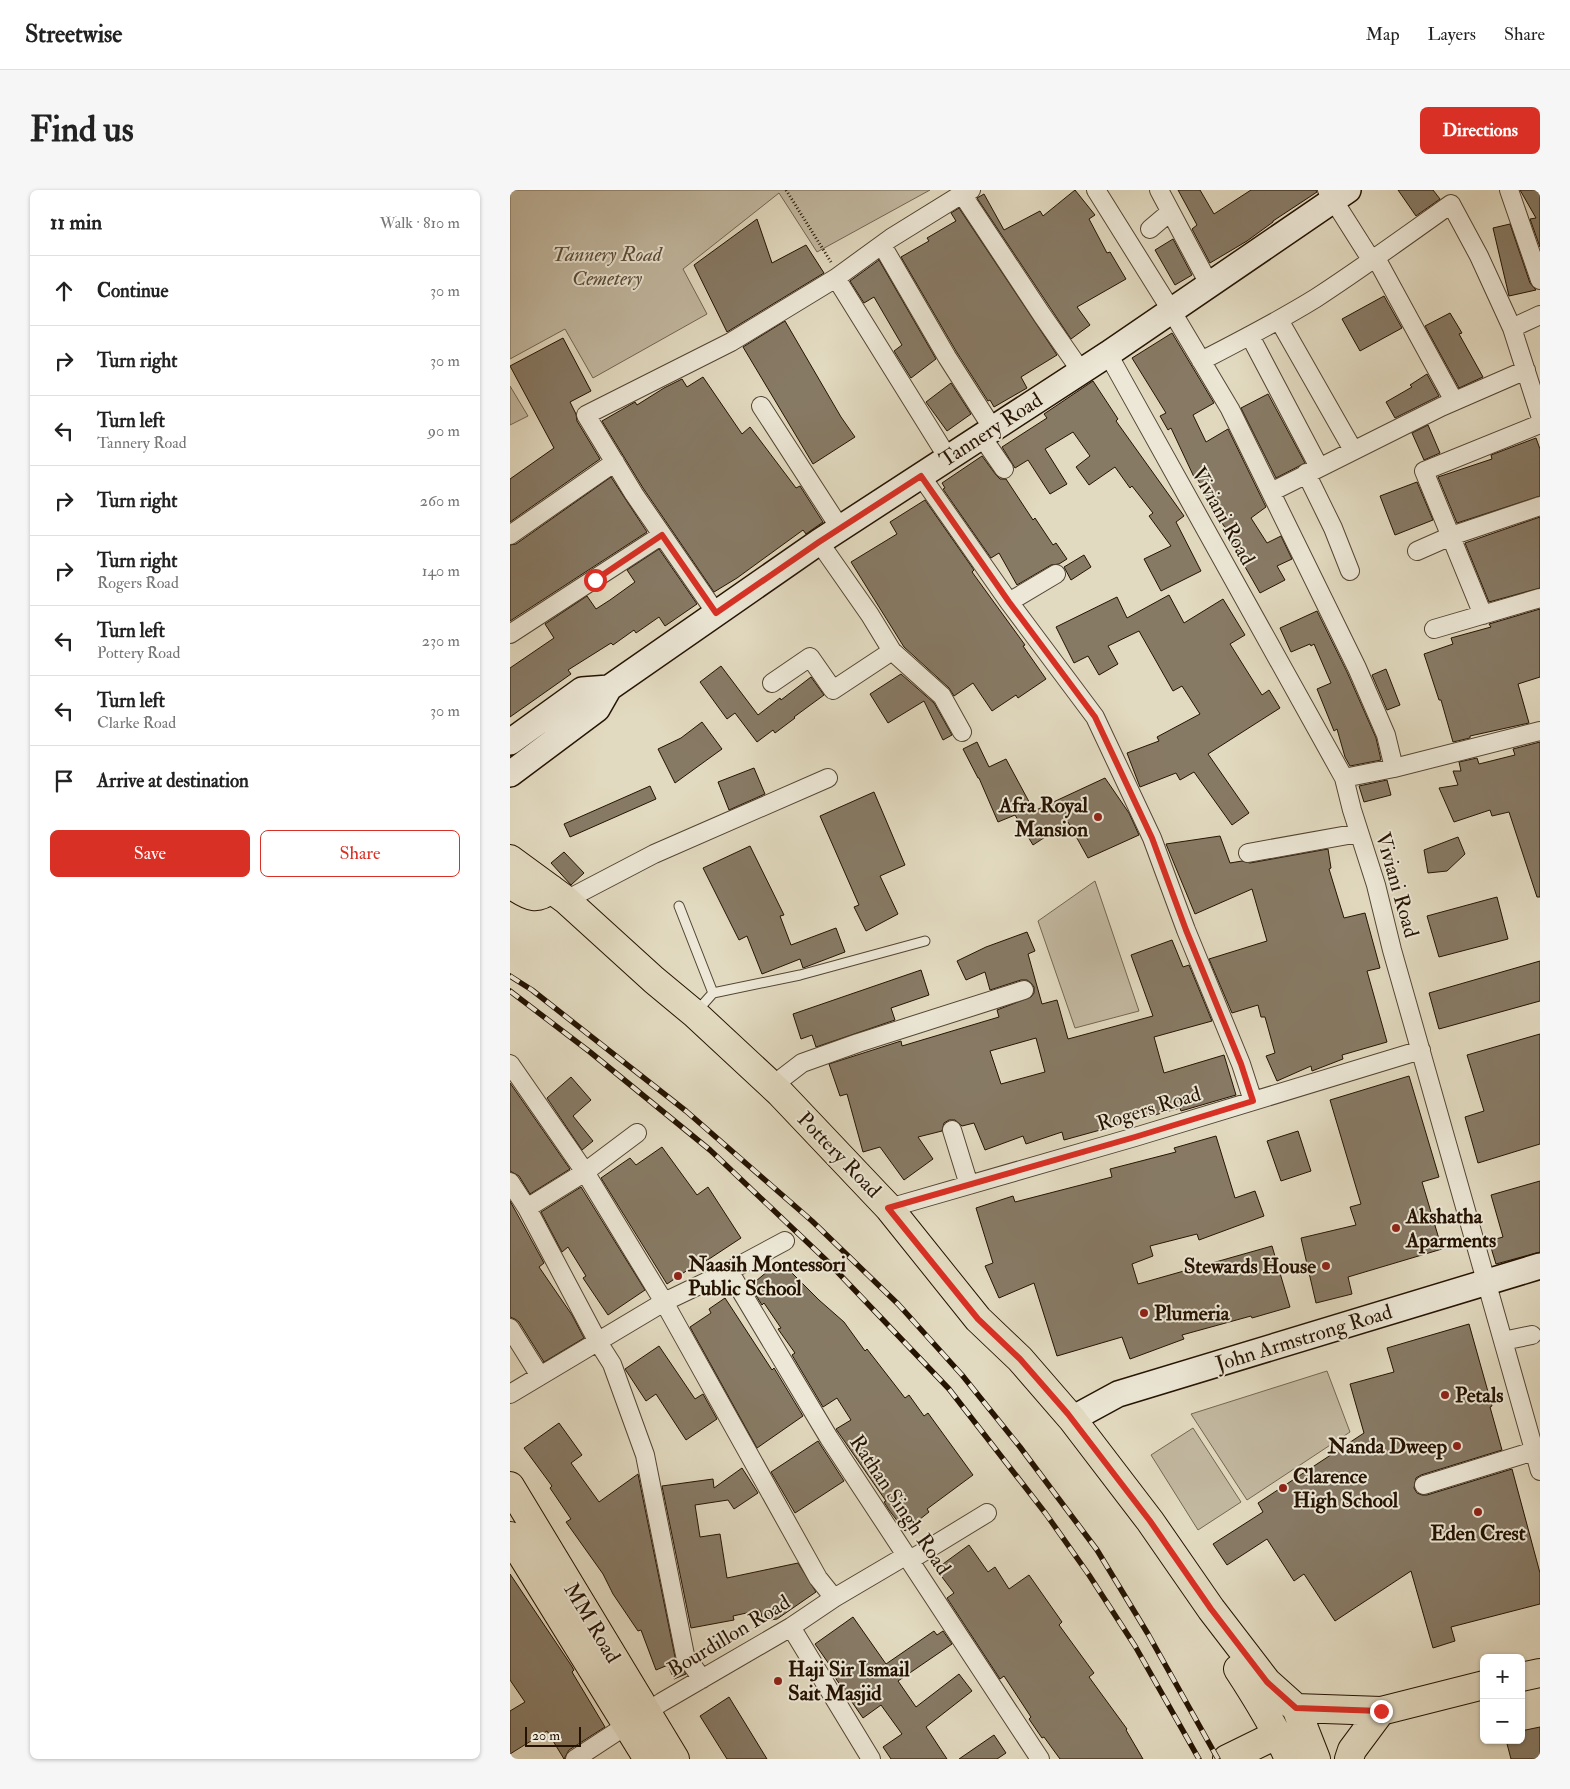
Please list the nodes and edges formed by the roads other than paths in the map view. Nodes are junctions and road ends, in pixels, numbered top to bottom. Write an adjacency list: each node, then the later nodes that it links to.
1 (1096, 190): 13 (street)
2 (1158, 190): 6 (street)
3 (1509, 190): 11 (street)
4 (966, 192): 8 (street); 21 (street)
5 (1336, 193): 9 (street); 12 (main road, Tannery Road)
6 (1170, 212): 7 (street); 12 (street)
7 (1150, 229)
8 (882, 244): 10 (street); 26 (street)
9 (1374, 260): 15 (street); 16 (street); 22 (street)
10 (838, 276): 28 (street); 29 (street)
11 (1540, 280)
12 (1209, 284): 13 (main road, Tannery Road)
13 (1171, 310): 18 (main road, Tannery Road); 19 (street)
14 (1540, 315): 16 (street)
15 (1279, 320): 17 (street); 27 (street)
16 (1512, 328): 20 (street)
17 (1250, 336): 19 (street); 31 (street)
18 (1108, 354): 21 (main road, Tannery Road); 58 (street, Viviani Road)
19 (1201, 361): 33 (street)
20 (1526, 370): 22 (street); 24 (street)
21 (1081, 371): 26 (main road, Tannery Road)
22 (1454, 401): 27 (street)
23 (761, 406): 35 (street)
24 (1540, 415)
25 (1540, 424): 38 (street)
26 (988, 433): 28 (main road, Tannery Road); 30 (street)
27 (1353, 450): 31 (street)
28 (948, 458): 32 (main road, Tannery Road)
29 (614, 462): 36 (street); 37 (street)
30 (1004, 469)
31 (1313, 470): 33 (street); 41 (street)
32 (921, 476): 35 (main road, Tannery Road); 44 (street)
33 (1270, 492): 55 (street)
34 (1540, 506): 38 (street)
35 (840, 528): 39 (main road, Tannery Road)
36 (510, 535)
37 (662, 535): 45 (street); 48 (street)
38 (1451, 536): 40 (street); 46 (street)
39 (819, 542): 45 (main road, Tannery Road); 49 (street)
40 (1417, 551)
41 (1350, 571)
42 (1056, 574): 44 (street)
43 (1540, 598): 46 (street)
44 (1009, 602): 72 (street)
45 (716, 613): 51 (main road, Tannery Road)
46 (1483, 615): 47 (street)
47 (1434, 629)
48 (510, 634)
49 (892, 651): 50 (street); 53 (street)
50 (772, 683)
51 (609, 688): 54 (main road); 56 (main road, Tannery Road)
52 (1540, 731): 55 (street)
53 (962, 732)
54 (510, 742)
55 (1394, 768): 58 (street)
56 (510, 774)
57 (828, 778): 63 (street)
58 (1344, 778): 59 (street, Viviani Road)
59 (1359, 833): 60 (street); 69 (street, Viviani Road)
60 (1248, 853)
61 (510, 859): 63 (main road, Pottery Road)
62 (510, 884): 63 (main road)
63 (559, 894): 68 (main road, Pottery Road)
64 (679, 906): 67 (lane)
65 (925, 941): 67 (lane)
66 (1024, 990): 71 (street)
67 (713, 993): 68 (lane)
68 (695, 1014): 71 (main road, Pottery Road)
69 (1421, 1050): 72 (street, Rogers Road); 84 (street, Viviani Road)
70 (510, 1064): 75 (street)
71 (772, 1086): 79 (main road, Pottery Road)
72 (1253, 1101): 77 (street, Rogers Road)
73 (952, 1130): 77 (street)
74 (637, 1133): 75 (street)
75 (585, 1172): 78 (street); 85 (street)
76 (510, 1182): 78 (street)
77 (969, 1185): 79 (street, Rogers Road)
78 (527, 1208): 90 (street)
79 (888, 1208): 86 (main road, Pottery Road)
80 (785, 1241): 82 (street)
81 (1540, 1266): 84 (main road, John Armstrong Road)
82 (729, 1270): 85 (street); 100 (street, Rathan Singh Road)
83 (1540, 1274): 84 (main road, John Armstrong Road)
84 (1488, 1286): 89 (street, Viviani Road); 93 (main road, John Armstrong Road)
85 (664, 1302): 90 (street); 101 (street)
86 (978, 1319): 93 (main road, Pottery Road); 110 (main road)
87 (510, 1328): 91 (street)
88 (1532, 1335): 89 (street)
89 (1503, 1341): 94 (street, Viviani Road)
90 (598, 1342): 91 (street); 105 (street)
91 (540, 1376): 92 (street)
92 (510, 1394)
93 (1076, 1424): 107 (main road, Pottery Road)
94 (1534, 1451): 95 (street, Viviani Road); 96 (street)
95 (1540, 1471)
96 (1424, 1485)
97 (510, 1486): 109 (main road, MM Road)
98 (987, 1513): 100 (street, Bourdillon Road)
99 (510, 1536): 109 (main road, MM Road)
100 (908, 1557): 101 (street, Bourdillon Road); 115 (street, Rathan Singh Road)
101 (834, 1598): 102 (street, Bourdillon Road)
102 (790, 1627): 105 (street, Bourdillon Road); 114 (street)
103 (1540, 1673): 104 (main road)
104 (1525, 1676)
105 (702, 1679): 109 (street, Bourdillon Road)
106 (1480, 1686): 108 (main road)
107 (1296, 1708): 108 (main road); 118 (main road, Pottery Road)
108 (1381, 1711): 119 (main road)
109 (636, 1718): 111 (street, Bourdillon Road); 112 (main road, MM Road); 113 (main road, MM Road)
110 (1278, 1734): 116 (main road); 117 (main road)
111 (575, 1759)
112 (648, 1759)
113 (675, 1759)
114 (871, 1759)
115 (1040, 1759)
116 (1227, 1759)
117 (1289, 1759)
118 (1316, 1759)
119 (1349, 1759)

